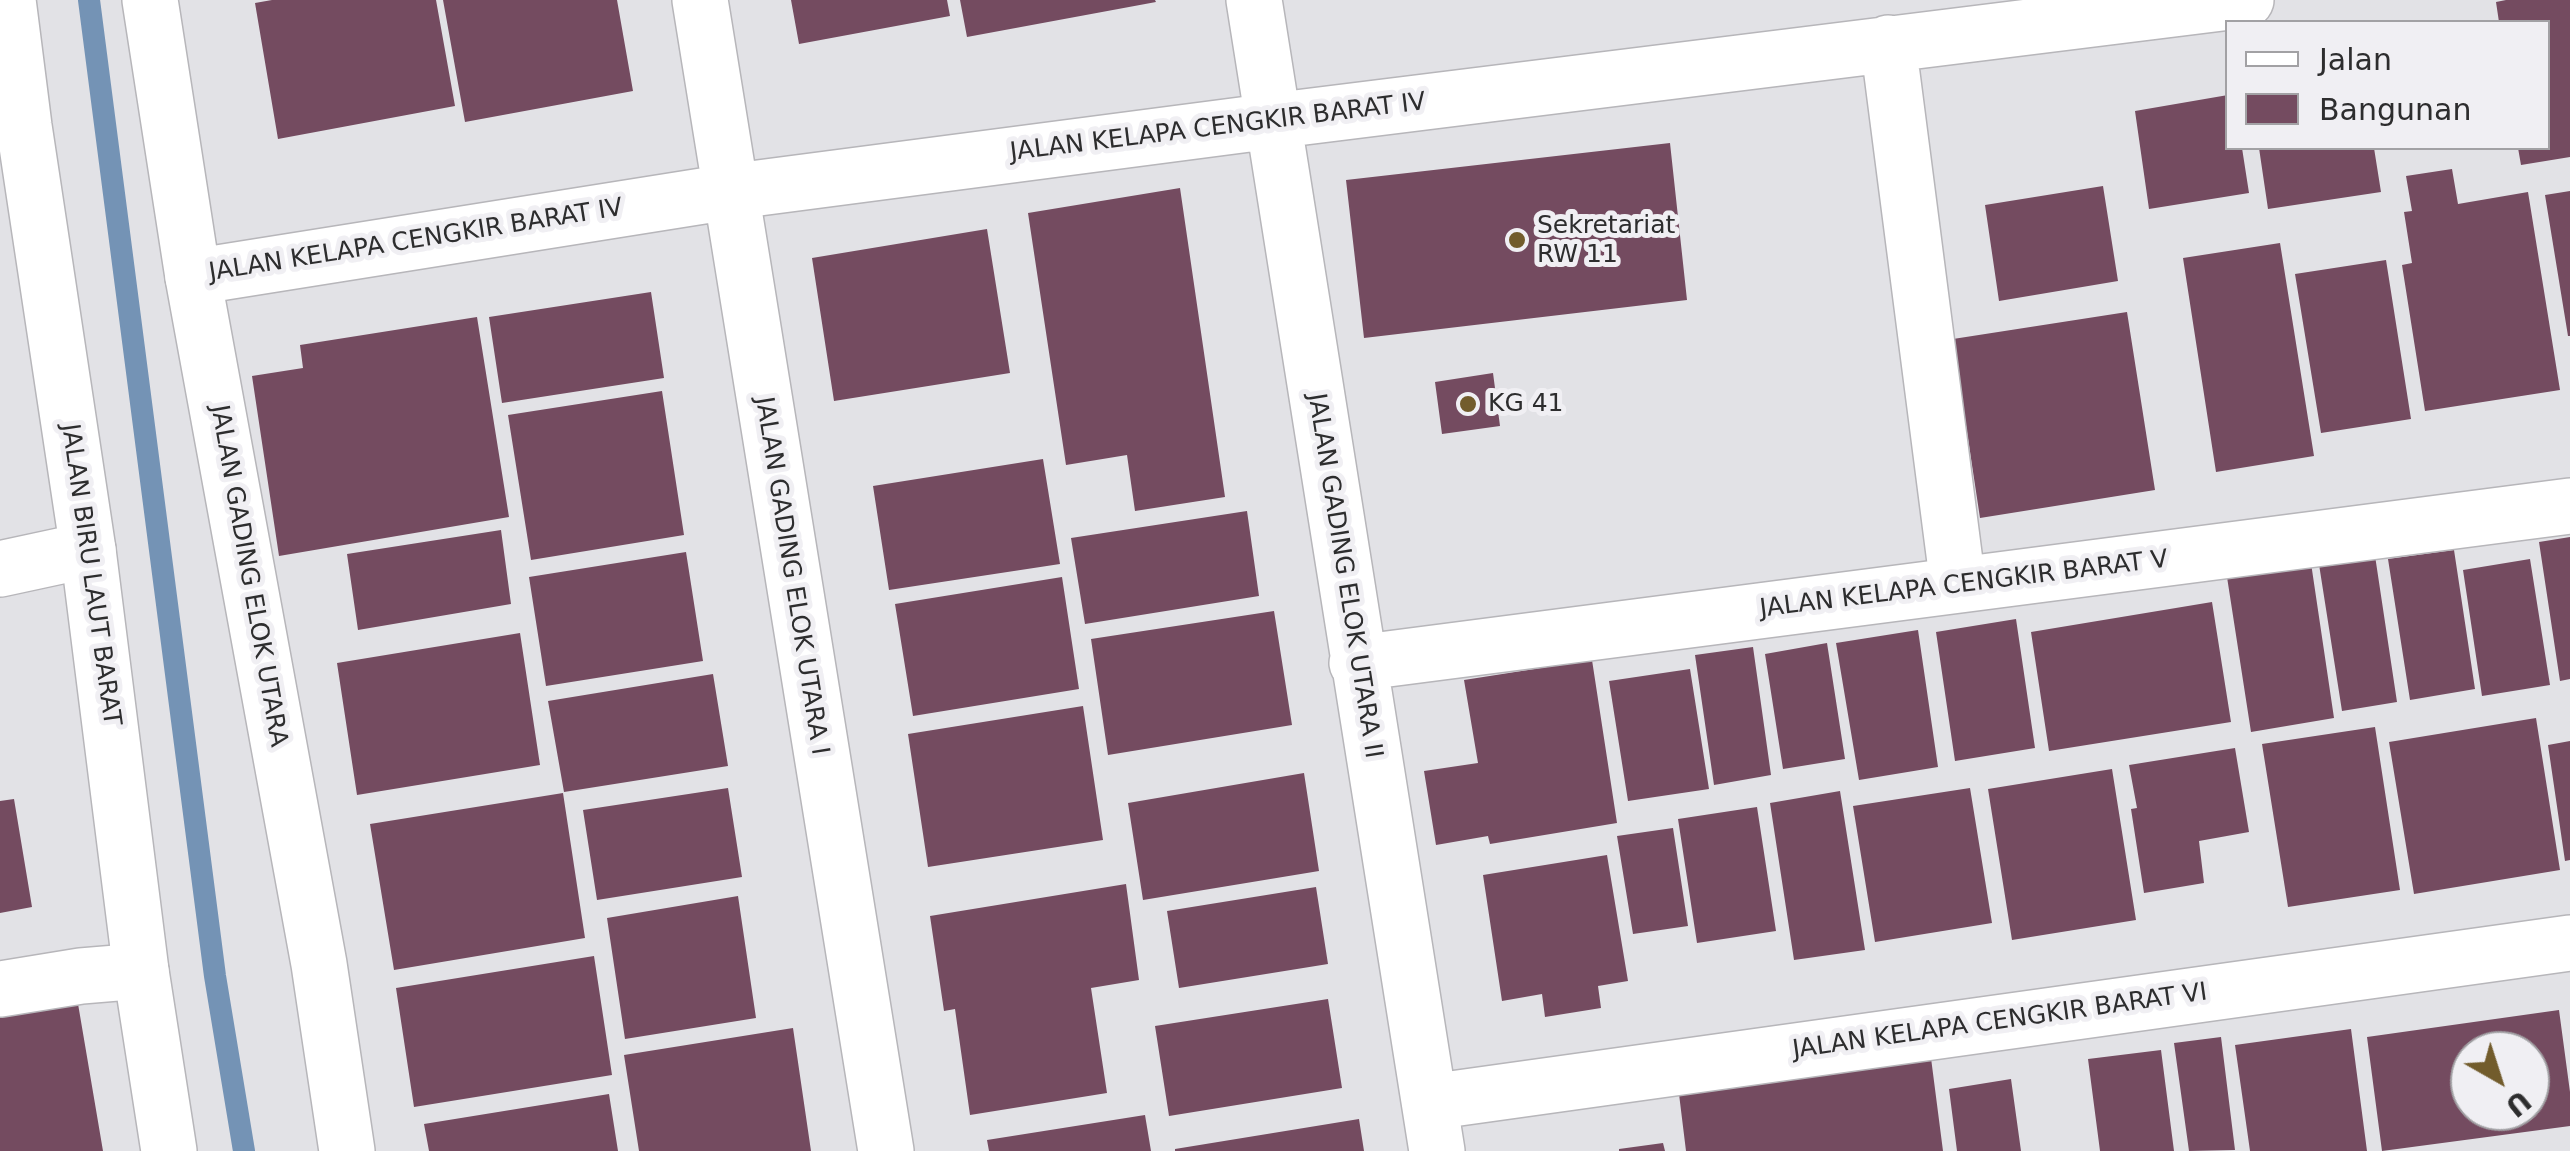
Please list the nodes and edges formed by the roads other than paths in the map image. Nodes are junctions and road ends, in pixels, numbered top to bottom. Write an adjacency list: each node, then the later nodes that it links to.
1 (8, 0): 8 (street, JALAN BIRU LAUT BARAT)
2 (150, 0): 10 (street, JALAN GADING ELOK UTARA)
3 (700, 0): 9 (street, JALAN GADING ELOK UTARA I)
4 (1254, 0): 7 (street, JALAN GADING ELOK UTARA II)
5 (2246, 0): 6 (street, JALAN KELAPA CENGKIR BARAT IV)
6 (1888, 43): 7 (street, JALAN KELAPA CENGKIR BARAT IV); 14 (street)
7 (1272, 121): 9 (street, JALAN KELAPA CENGKIR BARAT IV); 15 (street, JALAN GADING ELOK UTARA II)
8 (12, 127): 12 (street, JALAN BIRU LAUT BARAT)
9 (728, 192): 10 (street, JALAN KELAPA CENGKIR BARAT IV); 22 (street, JALAN GADING ELOK UTARA I)
10 (193, 277): 21 (street, JALAN GADING ELOK UTARA)
11 (2570, 506): 14 (street, JALAN KELAPA CENGKIR BARAT V)
12 (88, 550): 13 (street); 17 (street, JALAN BIRU LAUT BARAT)
13 (0, 569)
14 (1958, 585): 15 (street, JALAN KELAPA CENGKIR BARAT V)
15 (1357, 664): 19 (street, JALAN GADING ELOK UTARA II)
16 (2570, 942): 19 (street, JALAN KELAPA CENGKIR BARAT VI)
17 (141, 971): 18 (street); 20 (street, JALAN BIRU LAUT BARAT)
18 (0, 989)
19 (1434, 1126)
20 (169, 1151)
21 (347, 1151)
22 (886, 1151)

